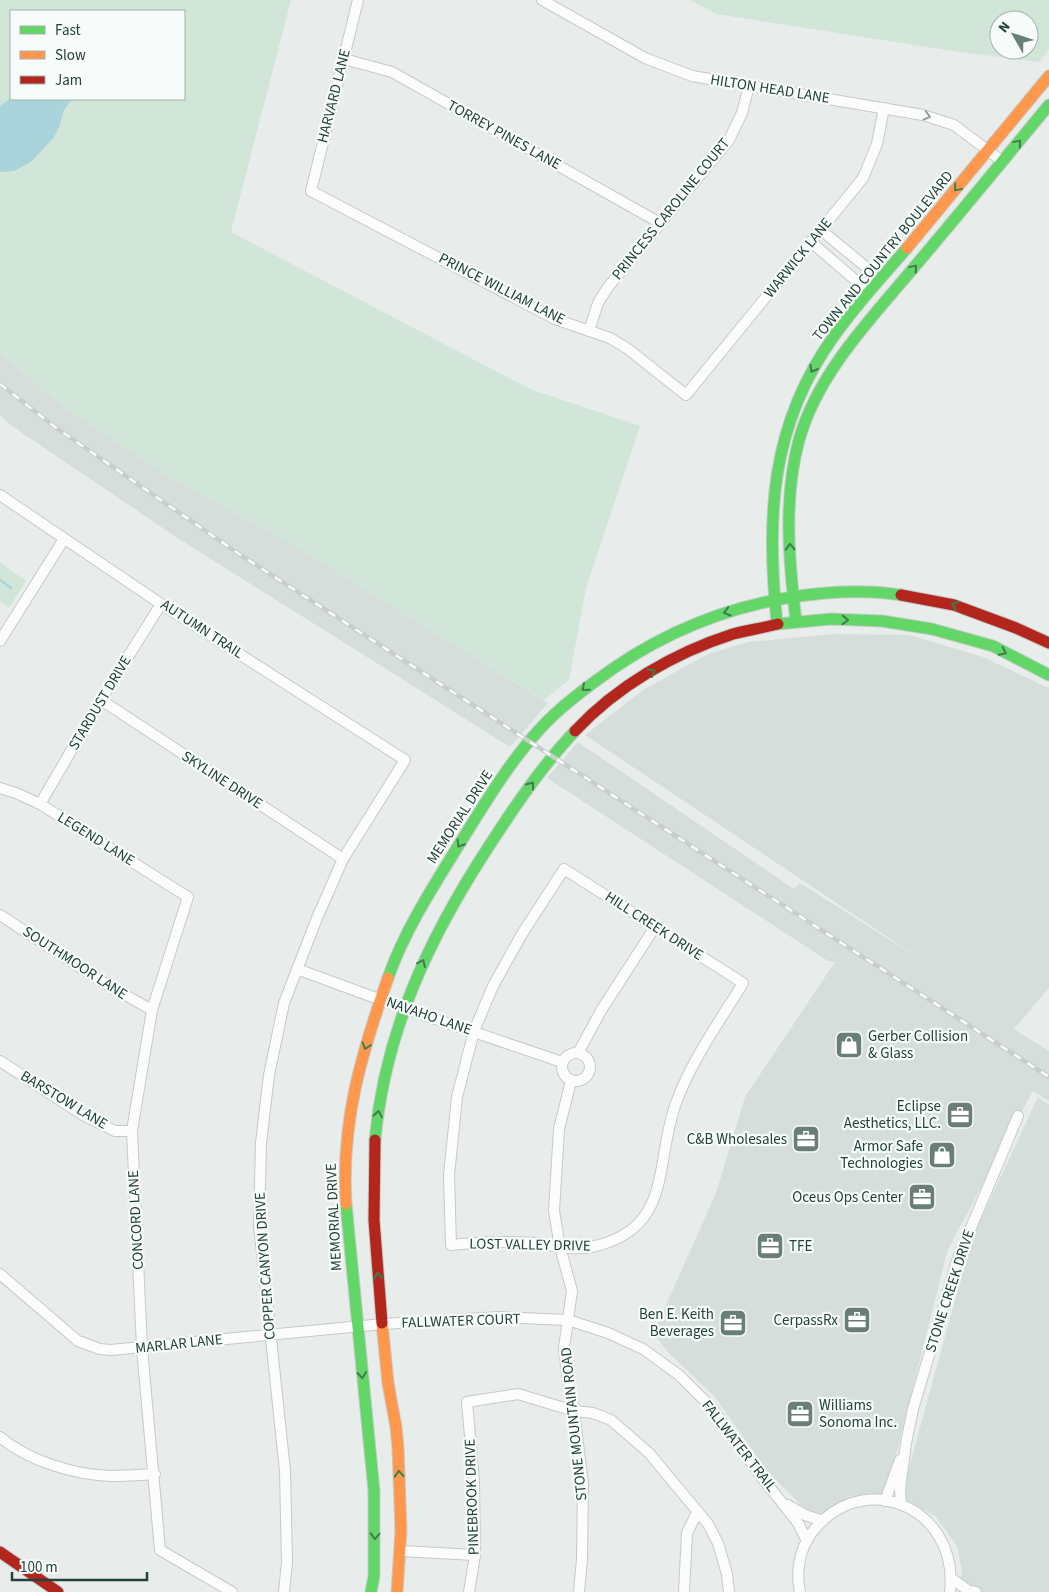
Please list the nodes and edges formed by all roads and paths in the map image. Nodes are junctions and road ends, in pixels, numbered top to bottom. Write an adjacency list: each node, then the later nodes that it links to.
1 (358, 0): 3 (street, HARVARD LANE)
2 (542, 0): 5 (street, HILTON HEAD LANE)
3 (344, 59): 10 (street, HARVARD LANE); 11 (street, TORREY PINES LANE)
4 (1049, 76): 8 (main road, TOWN AND COUNTRY BOULEVARD)
5 (749, 86): 7 (street, HILTON HEAD LANE); 11 (street, PRINCESS CAROLINE COURT)
6 (1049, 105): 9 (main road, TOWN AND COUNTRY BOULEVARD, one-way to 6)
7 (884, 108): 8 (street, HILTON HEAD LANE, one-way to 8); 12 (street, WARWICK LANE)
8 (988, 150): 9 (street, HILTON HEAD LANE); 14 (main road, TOWN AND COUNTRY BOULEVARD, one-way to 14)
9 (1002, 161): 16 (main road, TOWN AND COUNTRY BOULEVARD, one-way to 9)
10 (310, 191): 17 (street, PRINCE WILLIAM LANE)
11 (660, 222): 17 (street, PRINCESS CAROLINE COURT)
12 (821, 230): 13 (street, WARWICK LANE); 14 (street)
13 (811, 242): 14 (street); 18 (street, WARWICK LANE)
14 (872, 283): 15 (main road, TOWN AND COUNTRY BOULEVARD)
15 (861, 302): 16 (main road); 19 (main road, TOWN AND COUNTRY BOULEVARD, one-way to 19)
16 (876, 314): 20 (main road, TOWN AND COUNTRY BOULEVARD)
17 (589, 331): 18 (street, PRINCE WILLIAM LANE)
18 (686, 395)
19 (789, 422): 20 (main road); 24 (main road, TOWN AND COUNTRY BOULEVARD)
20 (804, 426): 23 (main road, TOWN AND COUNTRY BOULEVARD, one-way to 20)
21 (0, 495): 22 (street, AUTUMN TRAIL)
22 (64, 538): 25 (street, AUTUMN TRAIL); 28 (street)
23 (793, 595): 24 (main road, MEMORIAL DRIVE); 26 (main road, TOWN AND COUNTRY BOULEVARD); 29 (main road, MEMORIAL DRIVE, one-way to 23)
24 (774, 599): 27 (main road, TOWN AND COUNTRY BOULEVARD); 41 (main road, MEMORIAL DRIVE, one-way to 41)
25 (161, 604): 31 (street, STARDUST DRIVE); 32 (street, AUTUMN TRAIL)
26 (796, 621): 27 (main road); 30 (main road, one-way to 30)
27 (777, 623): 42 (main road, one-way to 27)
28 (0, 641)
29 (1049, 643)
30 (1049, 674)
31 (101, 700): 34 (street, STARDUST DRIVE); 35 (street, SKYLINE DRIVE)
32 (405, 760): 35 (street, COPPER CANYON DRIVE)
33 (0, 788): 34 (street, LEGEND LANE)
34 (40, 804): 36 (street, LEGEND LANE)
35 (343, 860): 39 (street, COPPER CANYON DRIVE)
36 (188, 897): 43 (street, CONCORD LANE)
37 (0, 915): 43 (street, SOUTHMOOR LANE)
38 (655, 927): 40 (street, HILL CREEK DRIVE); 44 (street, HILL CREEK DRIVE); 45 (street)
39 (297, 968): 41 (street, NAVAHO LANE); 56 (street, COPPER CANYON DRIVE)
40 (743, 983): 51 (street, LOST VALLEY DRIVE)
41 (381, 999): 42 (street, NAVAHO LANE); 55 (main road, MEMORIAL DRIVE, one-way to 55)
42 (403, 1008): 44 (street, NAVAHO LANE); 54 (main road, one-way to 42)
43 (152, 1010): 50 (street, CONCORD LANE)
44 (474, 1031): 47 (street, NAVAHO LANE); 51 (street, LOST VALLEY DRIVE)
45 (578, 1053): 47 (street); 48 (street)
46 (0, 1061): 50 (street, BARSTOW LANE)
47 (562, 1062): 48 (street)
48 (571, 1081): 51 (street, STONE MOUNTAIN ROAD)
49 (1018, 1116): 60 (street, STONE CREEK DRIVE)
50 (132, 1132): 57 (street, CONCORD LANE)
51 (560, 1247): 53 (street, STONE MOUNTAIN ROAD)
52 (0, 1274): 57 (street, MARLAR LANE)
53 (568, 1320): 54 (street, FALLWATER COURT); 58 (street, STONE MOUNTAIN ROAD); 62 (street, FALLWATER TRAIL)
54 (383, 1324): 55 (street, MARLAR LANE); 68 (main road, one-way to 54)
55 (357, 1326): 56 (street, MARLAR LANE); 75 (main road, MEMORIAL DRIVE, one-way to 75)
56 (270, 1334): 57 (street, MARLAR LANE); 74 (street, COPPER CANYON DRIVE)
57 (142, 1348): 61 (street, CONCORD LANE)
58 (574, 1411): 65 (street); 70 (street, PINEBROOK DRIVE); 78 (street, STONE MOUNTAIN ROAD)
59 (0, 1437): 61 (street)
60 (906, 1443): 63 (street, STONE CREEK DRIVE); 64 (street, STONE CREEK DRIVE)
61 (155, 1474): 73 (street, CONCORD LANE)
62 (781, 1500): 66 (street, FALLWATER TRAIL); 67 (street, FALLWATER TRAIL)
63 (885, 1501): 64 (street); 66 (street)
64 (901, 1505): 71 (street)
65 (698, 1511): 79 (street); 80 (street)
66 (823, 1520): 67 (street)
67 (807, 1540): 81 (street)
68 (401, 1551): 70 (street); 76 (main road)
69 (0, 1552): 72 (main road)
70 (475, 1555): 77 (street, PINEBROOK DRIVE)
71 (951, 1578): 82 (street); 83 (street)
72 (58, 1592)
73 (232, 1592)
74 (284, 1592)
75 (372, 1592)
76 (397, 1592)
77 (469, 1592)
78 (579, 1592)
79 (684, 1592)
80 (728, 1592)
81 (800, 1592)
82 (950, 1592)
83 (976, 1592)

